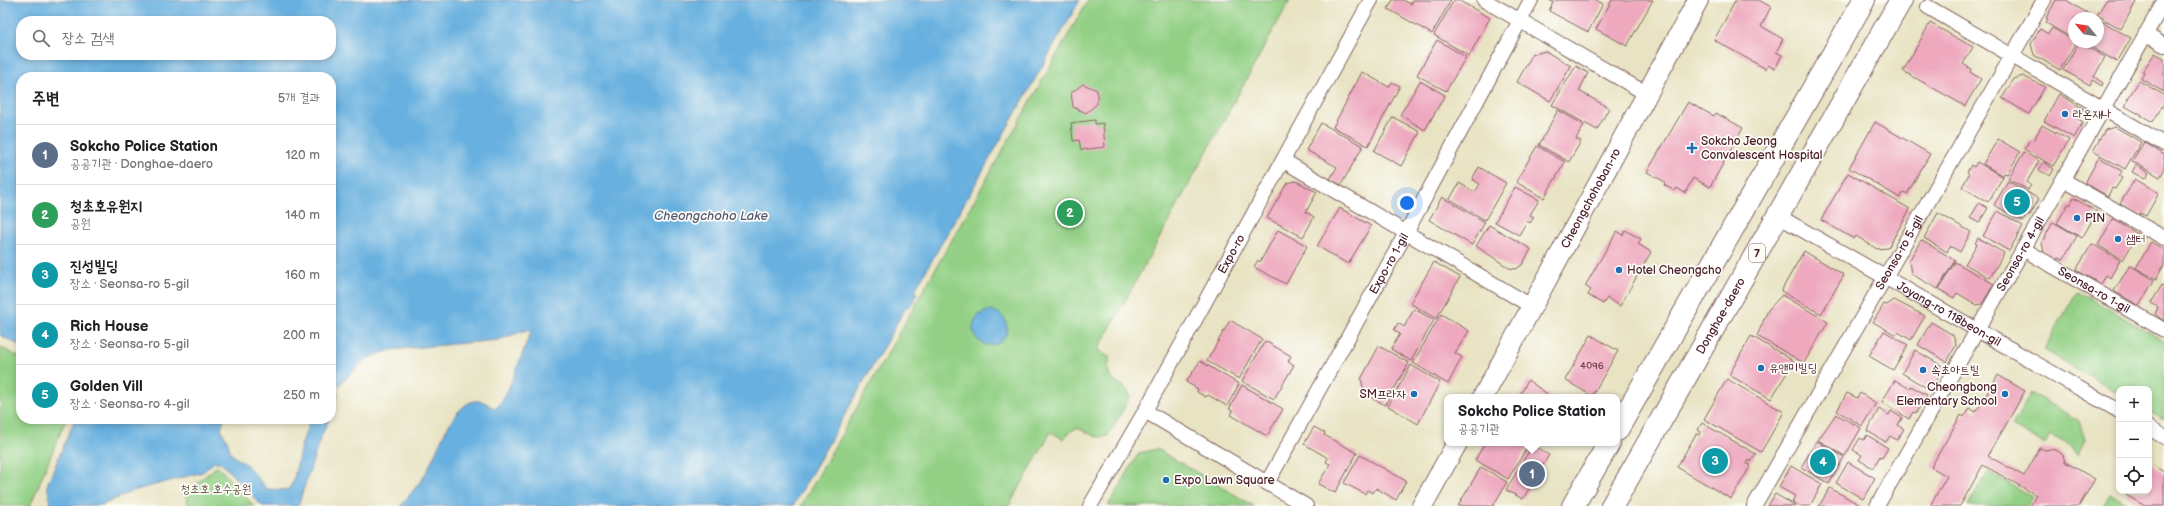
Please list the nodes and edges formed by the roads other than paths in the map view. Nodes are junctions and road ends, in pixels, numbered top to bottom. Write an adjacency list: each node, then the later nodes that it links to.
1 (1371, 0): 17 (street, Expo-ro)
2 (1484, 0): 10 (street)
3 (1531, 0): 10 (street, Expo-ro 1-gil)
4 (1698, 0): 14 (street, Cheongchohoban-ro)
5 (1864, 0): 30 (main road)
6 (1900, 0): 19 (main road, Donghae-daero / 7)
7 (2044, 0): 13 (street, Seonsa-ro 5-gil)
8 (2164, 2): 11 (street, Seonsa-ro 4-gil)
9 (1928, 7): 13 (street)
10 (1520, 20): 14 (street); 20 (street, Expo-ro 1-gil)
11 (2146, 35): 12 (street); 15 (street, Seonsa-ro 4-gil)
12 (2164, 45)
13 (2012, 55): 15 (street); 23 (street, Seonsa-ro 5-gil)
14 (1647, 94): 24 (street, Cheongchohoban-ro)
15 (2103, 109): 16 (street); 18 (street, Seonsa-ro 4-gil)
16 (2164, 144)
17 (1284, 161): 20 (street); 29 (street, Expo-ro)
18 (2063, 180): 21 (street); 22 (street, Seonsa-ro 4-gil)
19 (1778, 216): 23 (street, Joyang-ro 118beon-gil); 40 (main road, Donghae-daero / 7)
20 (1406, 233): 24 (street); 35 (street, Expo-ro 1-gil)
21 (2164, 238)
22 (2023, 249): 25 (street, Seonsa-ro 4-gil); 26 (street, Seonsa-ro 1-gil)
23 (1884, 278): 25 (street, Joyang-ro 118beon-gil); 41 (street, Seonsa-ro 5-gil)
24 (1533, 307): 27 (street, Cheongchohoban-ro)
25 (1977, 330): 28 (street, Joyang-ro 118beon-gil); 42 (street, Seonsa-ro 4-gil)
26 (2164, 330)
27 (1485, 394)
28 (2116, 409)
29 (1145, 411): 35 (street); 36 (street, Expo-ro)
30 (1620, 425)
31 (2152, 430): 32 (street)
32 (2164, 437)
33 (1456, 446): 38 (street)
34 (1608, 446): 39 (main road)
35 (1267, 483): 37 (street)
36 (1090, 506)
37 (1306, 506)
38 (1422, 506)
39 (1574, 506)
40 (1612, 506)
41 (1754, 506)
42 (1877, 506)

